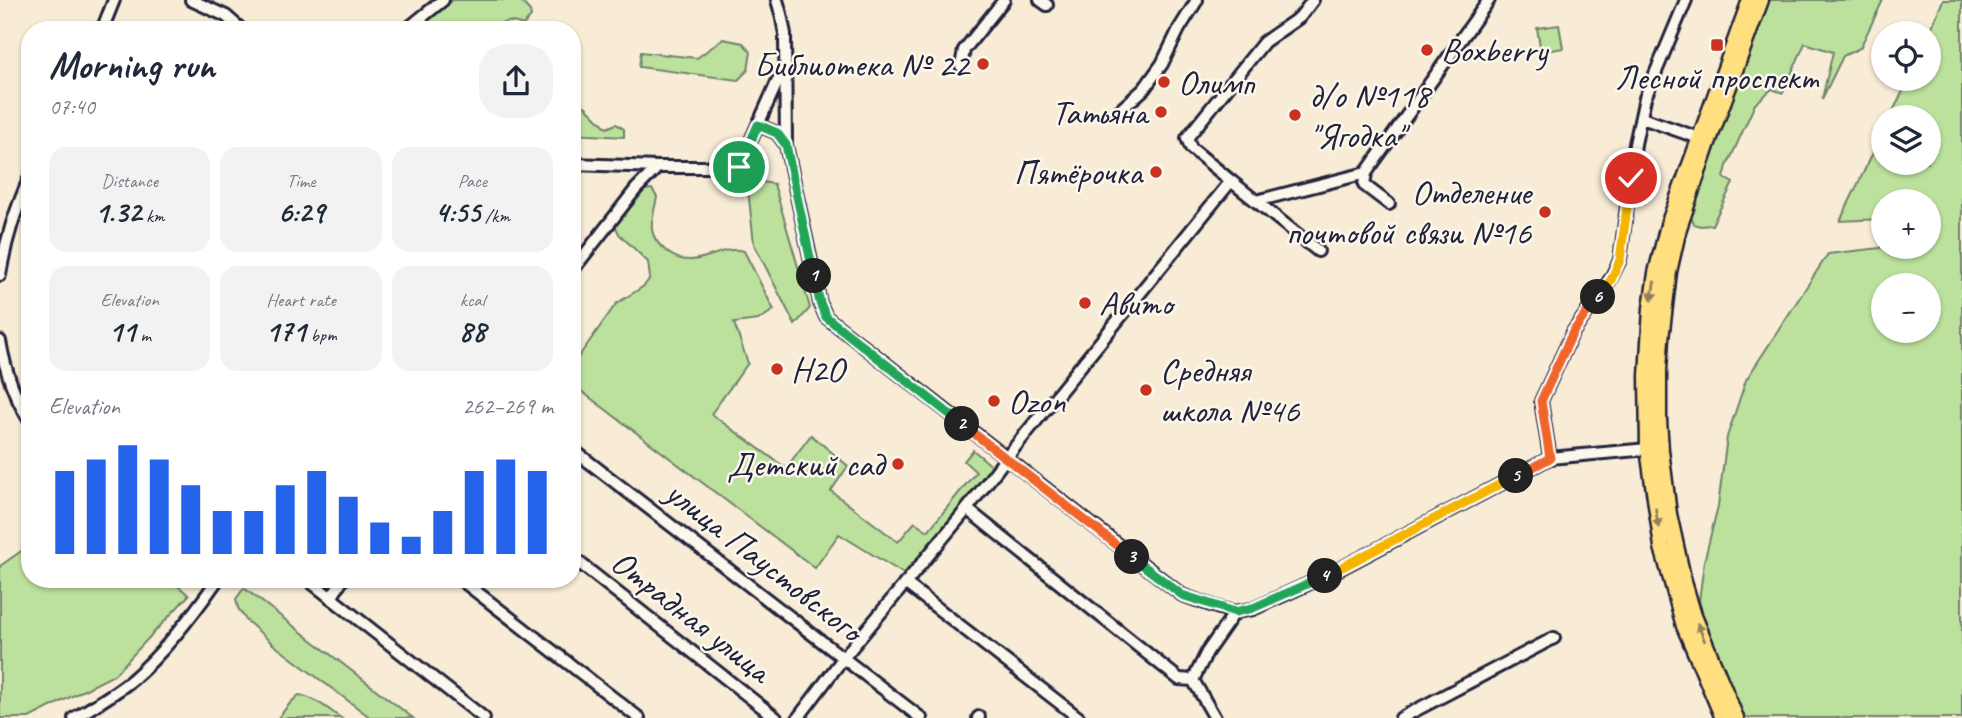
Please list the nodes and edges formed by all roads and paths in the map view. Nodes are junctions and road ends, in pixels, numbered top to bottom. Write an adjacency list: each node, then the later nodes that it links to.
1 (114, 0): 12 (street)
2 (191, 0): 13 (street)
3 (443, 0): 14 (street)
4 (777, 0): 16 (street)
5 (1004, 0): 15 (street)
6 (1197, 0): 17 (street)
7 (1312, 0): 25 (street)
8 (1489, 0): 24 (street)
9 (1686, 0): 18 (street)
10 (1750, 0): 20 (main road)
11 (1761, 0): 29 (main road)
12 (106, 21)
13 (232, 21)
14 (417, 21)
15 (961, 66)
16 (784, 67): 19 (street); 21 (street)
17 (1118, 111)
18 (1642, 118): 20 (street); 38 (street)
19 (758, 125): 21 (street); 23 (street)
20 (1699, 138): 29 (main road)
21 (786, 145): 37 (street)
22 (581, 164): 23 (street)
23 (658, 167): 31 (street)
24 (1366, 173): 27 (street); 28 (street)
25 (1231, 181): 27 (street); 37 (street)
26 (21, 199): 32 (street)
27 (1256, 201): 30 (street)
28 (1389, 204)
29 (1674, 226): 35 (main road, one-way to 35); 51 (main road, one-way to 29)
30 (1318, 251)
31 (581, 259)
32 (0, 275)
33 (0, 341): 34 (street)
34 (21, 408)
35 (1648, 449): 38 (street); 51 (main road, one-way to 51)
36 (581, 456): 49 (street, улица Паустовского)
37 (1006, 458): 39 (street); 47 (street)
38 (1550, 458): 47 (street)
39 (967, 509): 41 (street); 50 (street)
40 (581, 564): 56 (street, Отрадная улица)
41 (905, 583): 49 (street); 58 (street)
42 (208, 588): 53 (street)
43 (318, 588): 46 (street)
44 (337, 588): 46 (street)
45 (472, 588): 55 (street)
46 (331, 598): 54 (street)
47 (1235, 612): 50 (street)
48 (1553, 638): 60 (street)
49 (844, 657): 52 (street, улица Паустовского); 57 (street)
50 (1193, 680): 59 (street)
51 (1721, 697): 61 (main road); 62 (main road)
52 (918, 717)
53 (74, 718)
54 (484, 718)
55 (639, 718)
56 (776, 718)
57 (798, 718)
58 (1079, 718)
59 (1215, 718)
60 (1401, 718)
61 (1723, 718)
62 (1736, 718)

